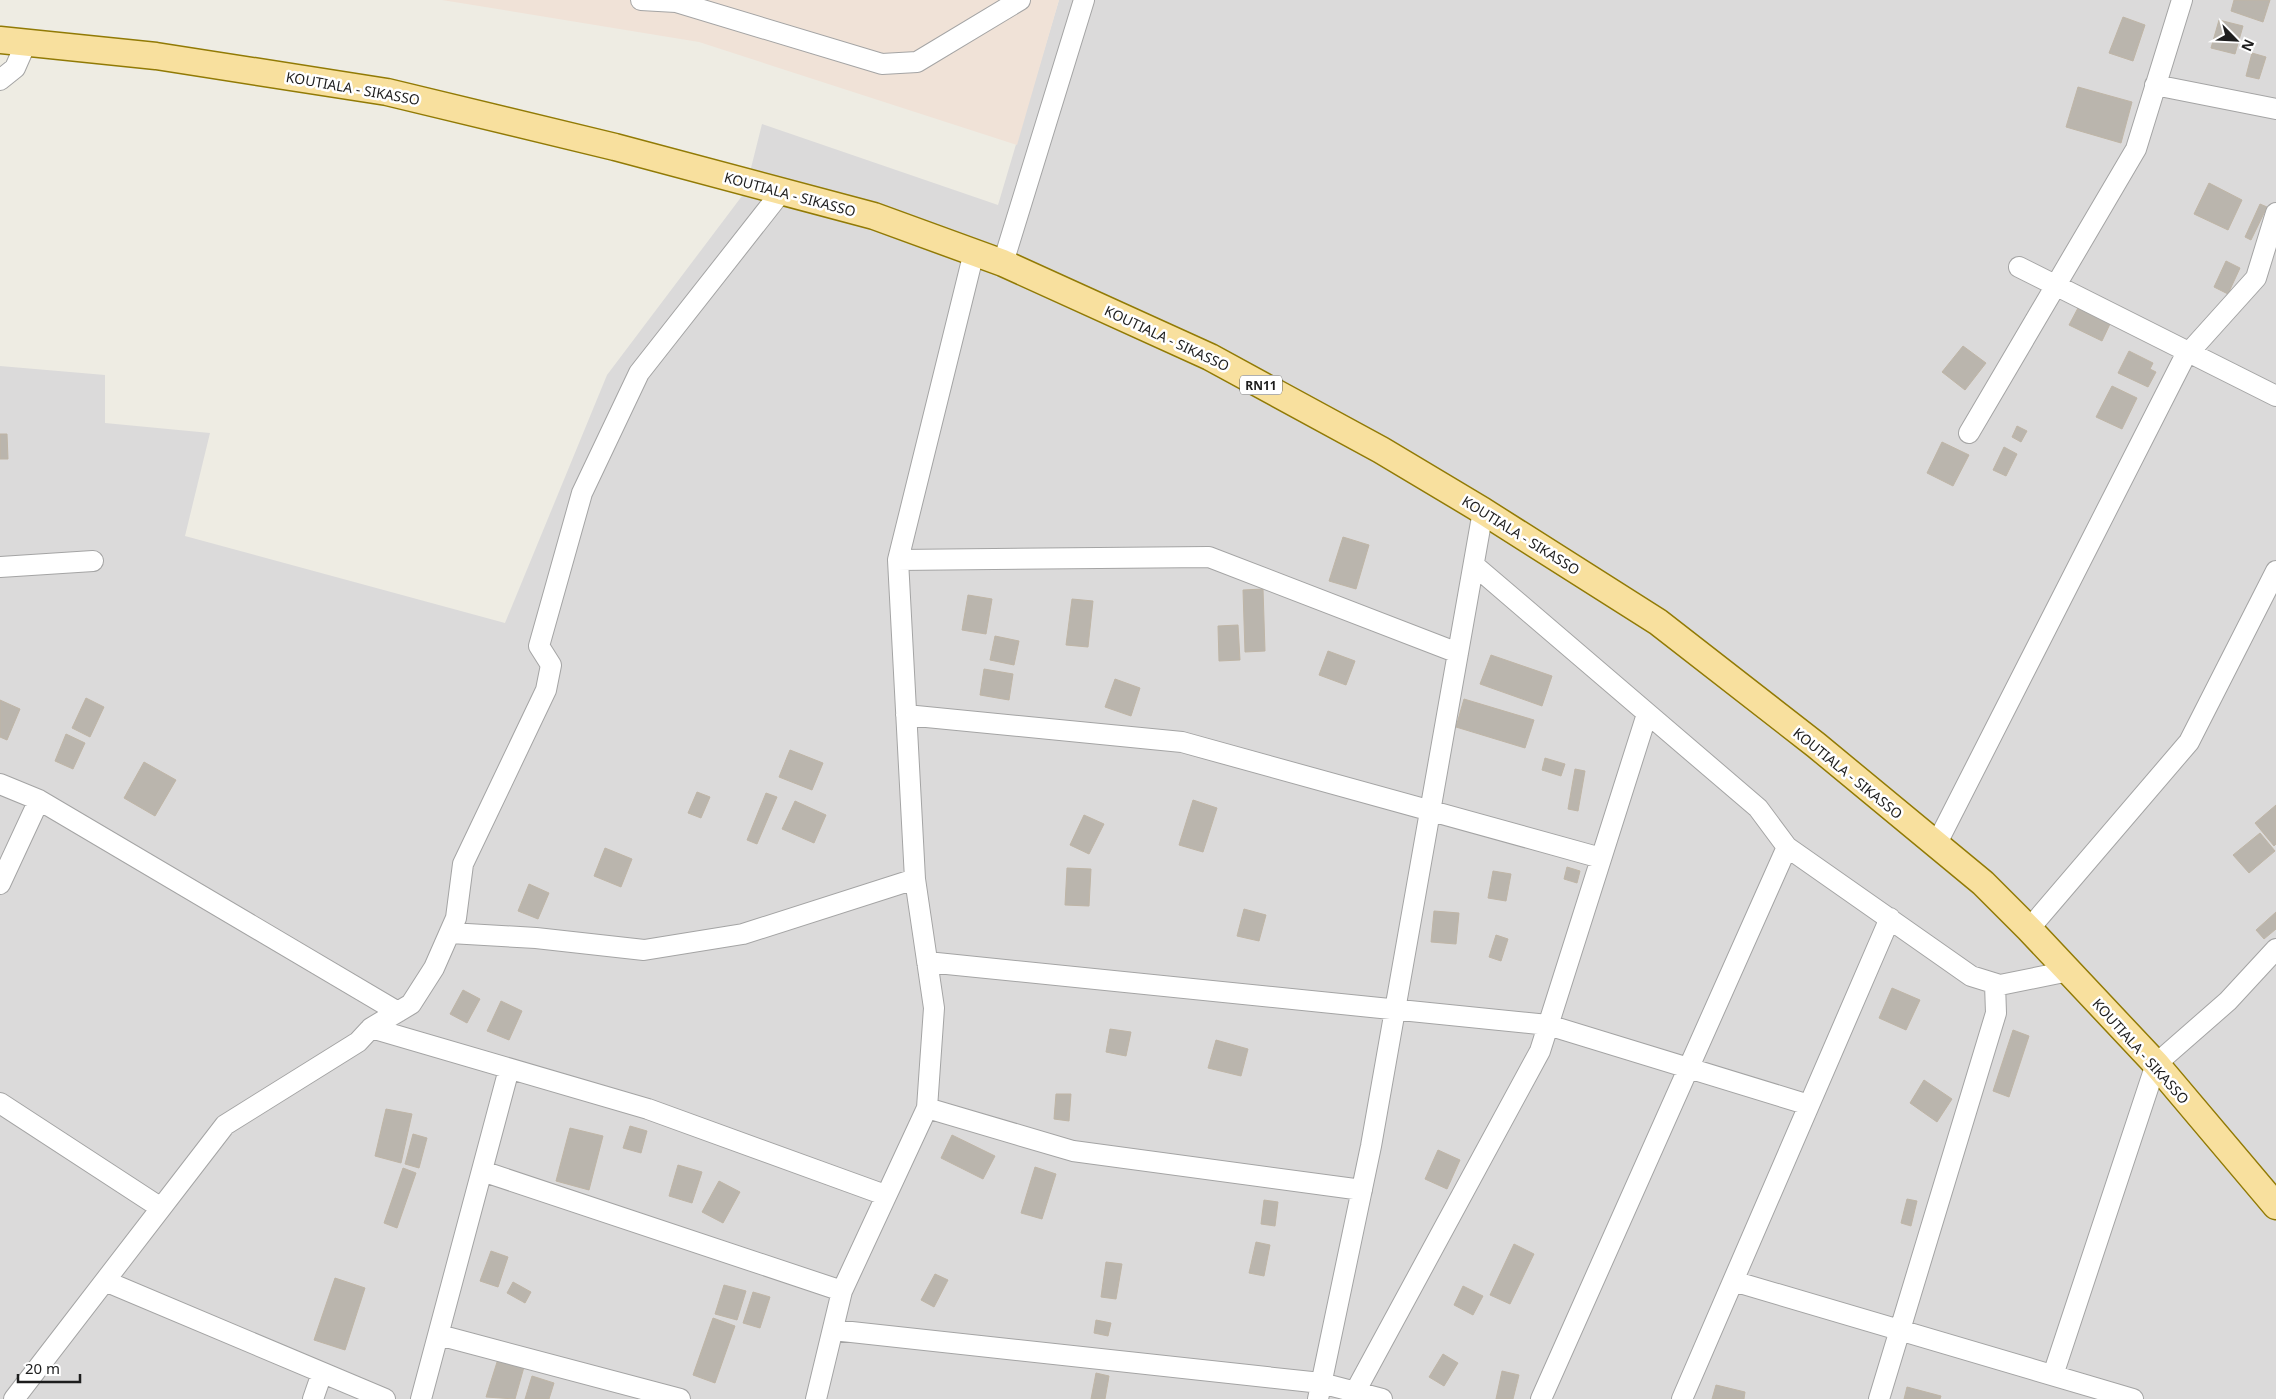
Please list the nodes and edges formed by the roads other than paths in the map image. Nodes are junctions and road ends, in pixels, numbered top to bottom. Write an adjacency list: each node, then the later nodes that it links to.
1 (641, 0): 2 (street)
2 (1020, 0)
3 (1084, 0): 13 (street)
4 (2182, 0): 8 (street)
5 (0, 40): 6 (main road, KOUTIALA - SIKASSO / RN11)
6 (26, 43): 7 (street); 10 (main road, KOUTIALA - SIKASSO / RN11)
7 (0, 80)
8 (2155, 86): 9 (street); 15 (street)
9 (2276, 109)
10 (782, 191): 12 (main road, KOUTIALA - SIKASSO / RN11); 38 (street)
11 (2276, 213): 16 (street)
12 (974, 252): 13 (main road, KOUTIALA - SIKASSO / RN11); 20 (street)
13 (1003, 262): 19 (main road, KOUTIALA - SIKASSO / RN11)
14 (2019, 267): 15 (street)
15 (2056, 286): 16 (street); 18 (street)
16 (2189, 352): 17 (street); 31 (street)
17 (2276, 396)
18 (1970, 433)
19 (1483, 511): 22 (street); 31 (main road, KOUTIALA - SIKASSO / RN11)
20 (898, 560): 25 (street); 27 (street)
21 (93, 561): 23 (street)
22 (1474, 565): 25 (street); 26 (street)
23 (0, 568)
24 (2276, 571): 37 (street)
25 (1458, 653): 30 (street)
26 (1647, 714): 32 (street); 33 (street)
27 (906, 716): 30 (street); 34 (street)
28 (0, 784): 29 (street)
29 (39, 800): 35 (street); 44 (street)
30 (1430, 811): 33 (street); 43 (street)
31 (1936, 845): 37 (main road, KOUTIALA - SIKASSO / RN11)
32 (1787, 847): 36 (street); 48 (street)
33 (1601, 858): 45 (street)
34 (915, 879): 38 (street); 40 (street)
35 (0, 884)
36 (1890, 918): 42 (street); 51 (street)
37 (2029, 929): 41 (main road, KOUTIALA - SIKASSO / RN11)
38 (450, 933): 44 (street)
39 (2276, 949): 47 (street)
40 (927, 962): 43 (street); 52 (street)
41 (2069, 971): 42 (street); 47 (main road, KOUTIALA - SIKASSO / RN11)
42 (1995, 984): 62 (street)
43 (1395, 1011): 45 (street); 54 (street)
44 (398, 1012): 46 (street)
45 (1548, 1025): 48 (street); 68 (street)
46 (371, 1028): 49 (street); 57 (street)
47 (2156, 1064): 56 (main road, KOUTIALA - SIKASSO / RN11); 65 (street)
48 (1688, 1068): 51 (street); 76 (street)
49 (509, 1069): 53 (street); 55 (street)
50 (0, 1103): 57 (street)
51 (1809, 1105): 59 (street)
52 (927, 1108): 54 (street); 55 (street)
53 (482, 1171): 60 (street); 63 (street)
54 (1362, 1190): 66 (street)
55 (885, 1195): 60 (street)
56 (2276, 1206)
57 (161, 1208): 58 (street)
58 (105, 1281): 64 (street); 69 (street)
59 (1732, 1282): 62 (street); 77 (street)
60 (842, 1291): 61 (street)
61 (833, 1330): 66 (street); 74 (street)
62 (1900, 1330): 65 (street); 78 (street)
63 (438, 1335): 67 (street); 72 (street)
64 (322, 1373): 70 (street); 71 (street)
65 (2054, 1375): 79 (street)
66 (1320, 1391): 68 (street)
67 (623, 1392): 73 (street)
68 (1355, 1392): 75 (street)
69 (14, 1399)
70 (313, 1399)
71 (385, 1399)
72 (421, 1399)
73 (680, 1399)
74 (816, 1399)
75 (1382, 1399)
76 (1541, 1399)
77 (1682, 1399)
78 (1879, 1399)
79 (2133, 1399)

